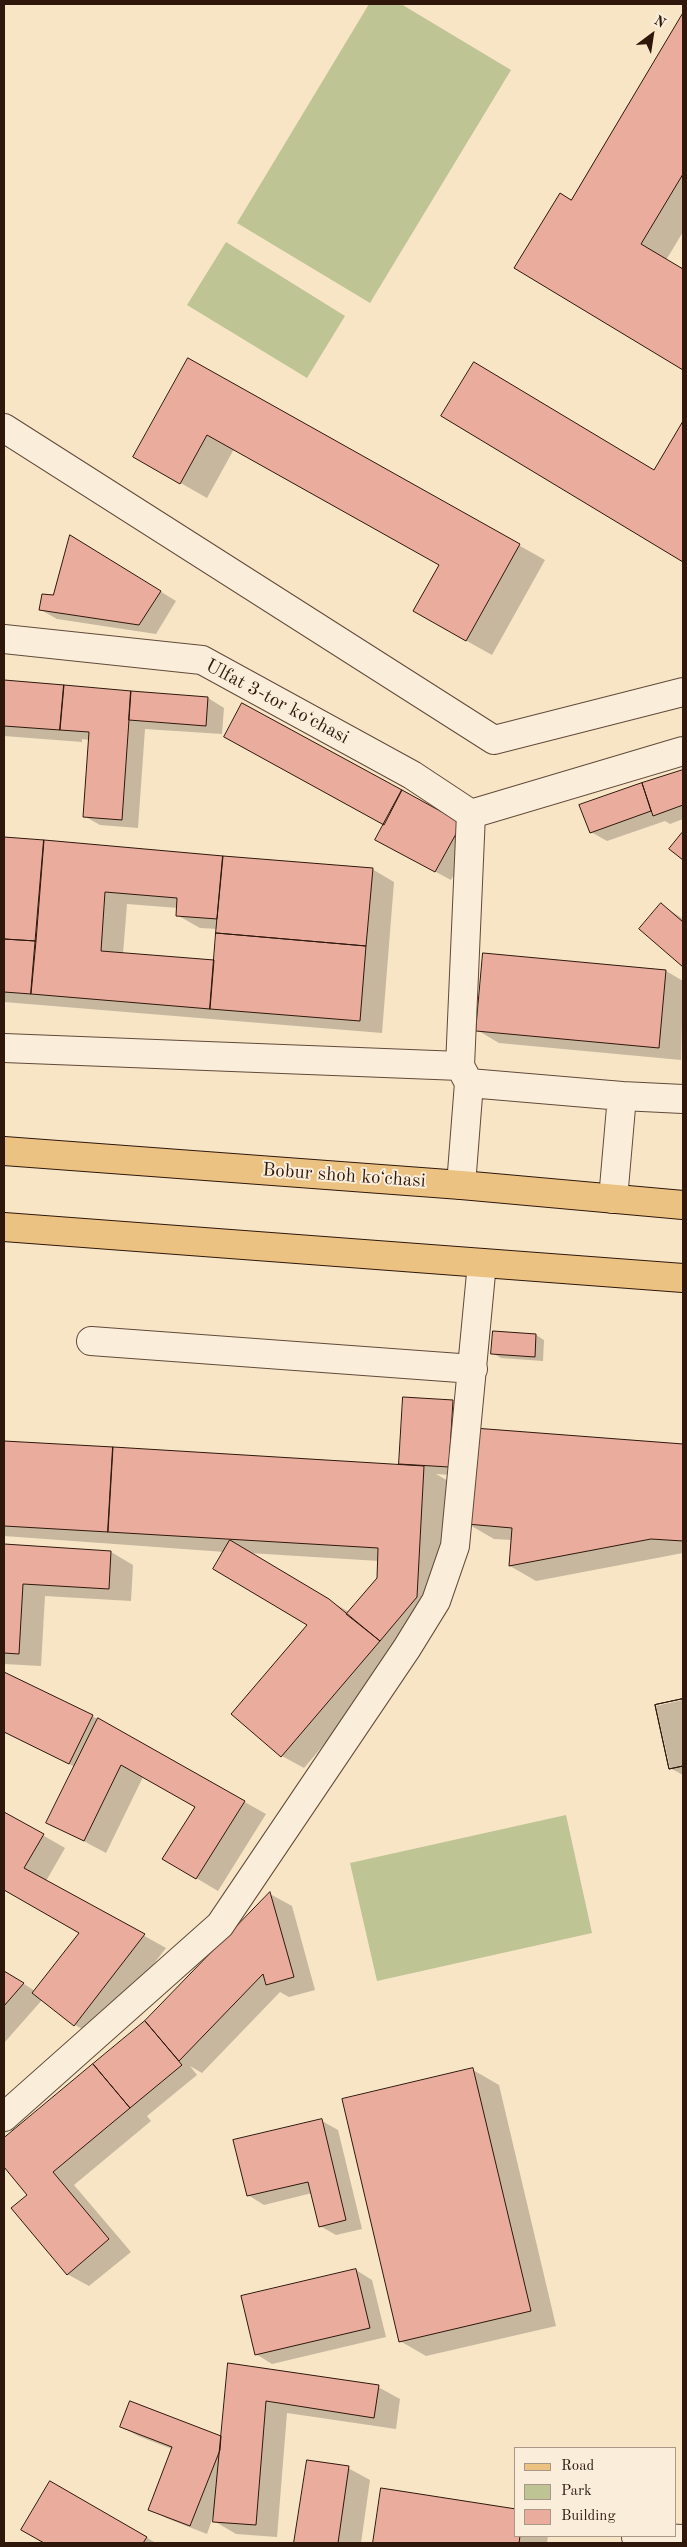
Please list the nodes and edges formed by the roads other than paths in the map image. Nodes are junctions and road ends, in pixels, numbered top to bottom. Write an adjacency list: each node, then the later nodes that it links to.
1 (4, 428): 3 (street)
2 (4, 639): 5 (street, Ulfat 3-tor koʻchasi)
3 (683, 692)
4 (683, 752): 5 (street)
5 (471, 814): 7 (street)
6 (4, 1048): 7 (street)
7 (464, 1075): 8 (street); 11 (street)
8 (622, 1096): 9 (street); 12 (street)
9 (683, 1099)
10 (4, 1151): 11 (main road, Bobur shoh koʻchasi)
11 (461, 1185): 12 (main road, Bobur shoh koʻchasi)
12 (613, 1199): 13 (main road, Bobur shoh koʻchasi)
13 (683, 1205)
14 (4, 1227): 15 (main road)
15 (482, 1262): 16 (main road); 18 (street)
16 (683, 1278)
17 (91, 1341): 18 (street)
18 (473, 1369): 19 (street)
19 (4, 2117)
20 (636, 2537): 21 (street)
21 (683, 2539)

